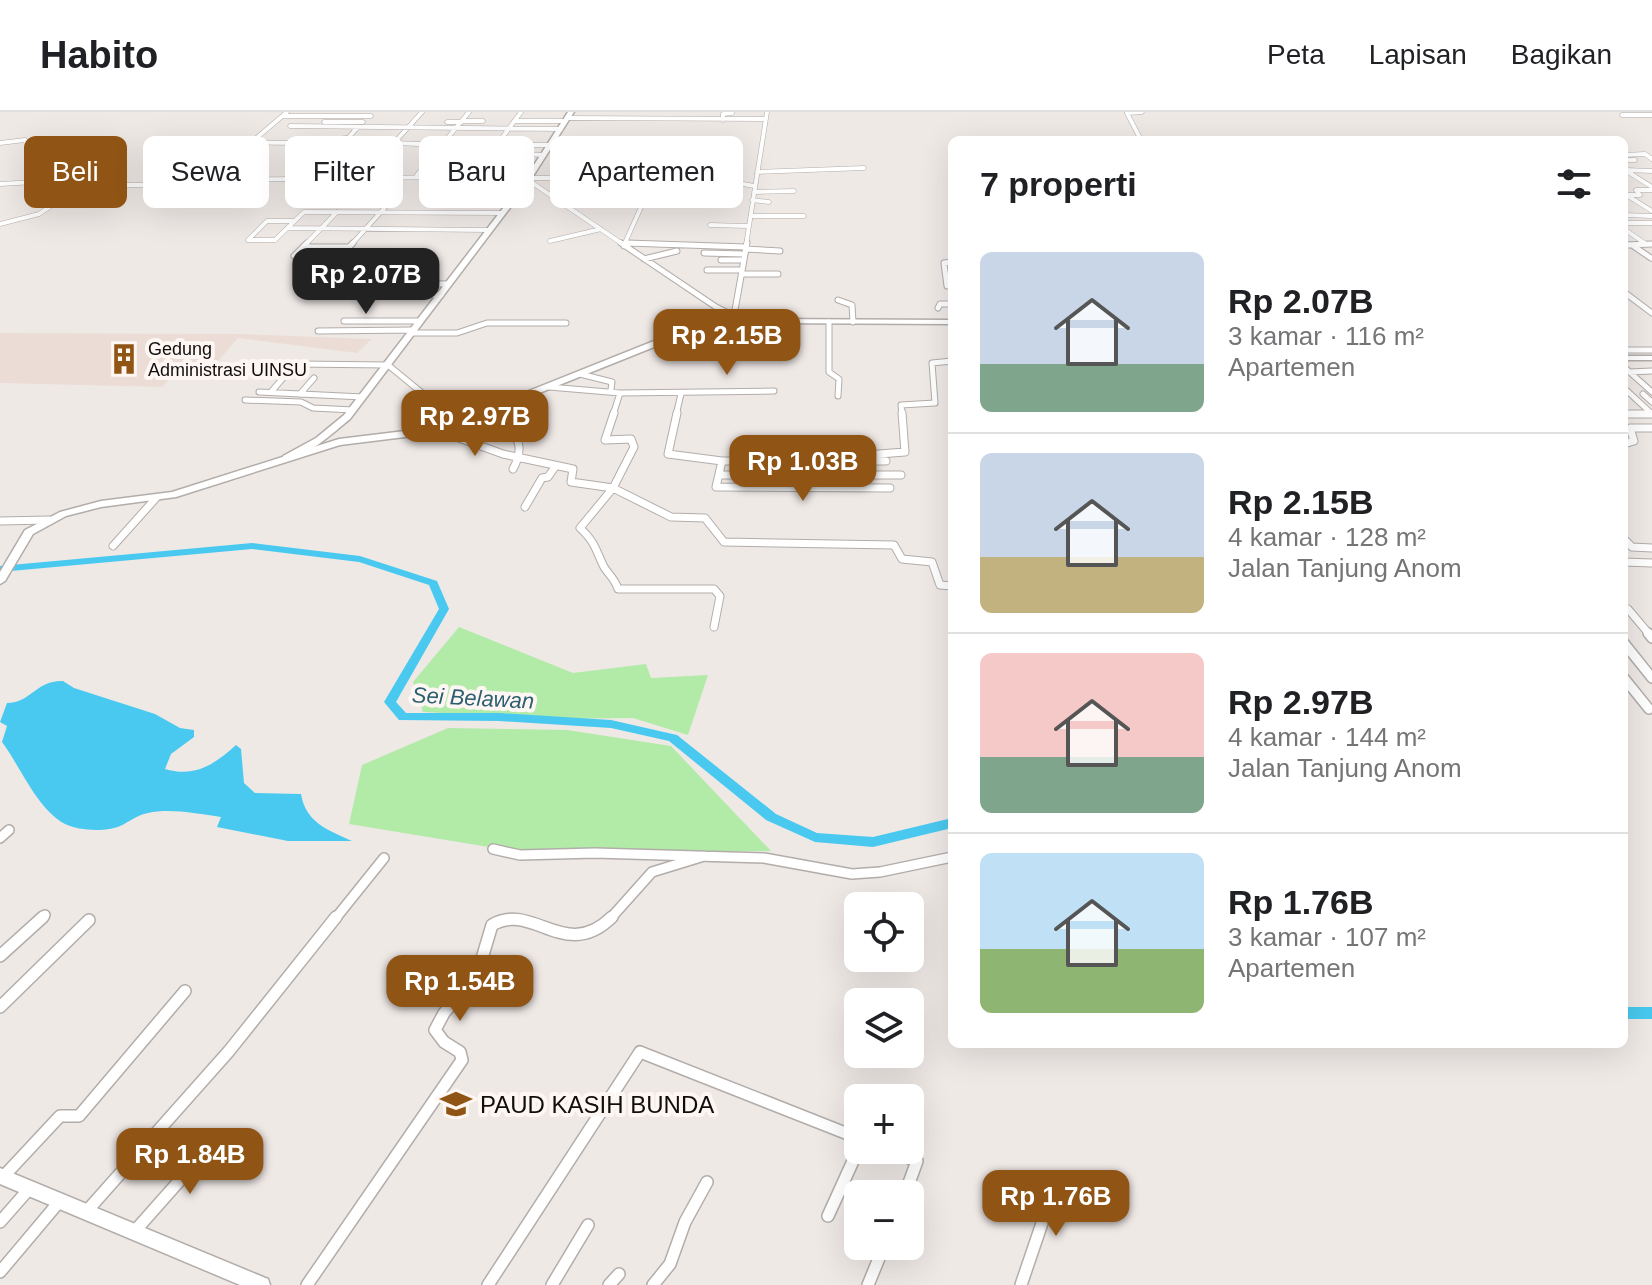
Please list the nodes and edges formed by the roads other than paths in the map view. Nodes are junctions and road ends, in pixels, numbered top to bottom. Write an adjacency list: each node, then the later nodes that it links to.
1 (377, 112): 11 (street)
2 (422, 112): 23 (street)
3 (469, 112): 20 (street)
4 (521, 112): 13 (street)
5 (732, 112): 8 (street); 15 (street)
6 (1142, 112): 31 (street)
7 (285, 114): 11 (street); 28 (street)
8 (766, 115): 15 (street); 50 (street)
9 (1622, 115): 10 (street)
10 (1652, 115)
11 (371, 116): 18 (street)
12 (535, 118): 13 (street)
13 (515, 119): 14 (street); 25 (street)
14 (566, 120): 15 (street); 25 (street)
15 (723, 120)
16 (483, 121): 20 (street)
17 (304, 122): 18 (street)
18 (363, 122): 22 (street)
19 (447, 122): 20 (street)
20 (462, 122): 24 (street)
21 (290, 126): 22 (street)
22 (357, 128): 23 (street); 29 (street)
23 (407, 128): 24 (street); 34 (street)
24 (456, 129): 25 (street); 27 (street)
25 (508, 129): 30 (street)
26 (435, 134): 27 (street)
27 (452, 134)
28 (256, 136)
29 (349, 136)
30 (503, 136)
31 (1139, 136)
32 (24, 140): 33 (street)
33 (0, 143)
34 (419, 144)
35 (534, 145): 36 (street)
36 (550, 145): 38 (street)
37 (534, 155): 38 (street)
38 (544, 155): 46 (street)
39 (1628, 158): 41 (street)
40 (1628, 159): 44 (street)
41 (1652, 159)
42 (1628, 160): 44 (street)
43 (1628, 161): 48 (street)
44 (1642, 165): 49 (street)
45 (864, 168): 50 (street)
46 (534, 170)
47 (1628, 170): 48 (street)
48 (1636, 170): 49 (street)
49 (1650, 171)
50 (757, 172): 60 (street)
51 (1628, 172): 59 (street)
52 (419, 173): 54 (street)
53 (403, 175): 54 (street)
54 (417, 175)
55 (534, 181): 62 (street)
56 (24, 183): 57 (street)
57 (0, 184)
58 (743, 186): 60 (street)
59 (1652, 188): 63 (street)
60 (754, 189): 61 (street); 65 (street)
61 (794, 191)
62 (550, 195)
63 (1628, 195)
64 (1628, 196): 75 (street)
65 (752, 200): 66 (street); 77 (street)
66 (769, 202)
67 (48, 208): 82 (street)
68 (385, 208): 73 (street)
69 (506, 208): 74 (street)
70 (568, 208): 88 (street)
71 (641, 208): 92 (street)
72 (337, 212): 73 (street); 79 (street); 86 (street)
73 (380, 212): 74 (street); 87 (street)
74 (502, 213): 89 (street)
75 (1652, 214): 76 (street)
76 (1628, 215)
77 (751, 216): 78 (street); 84 (street)
78 (804, 216)
79 (294, 221): 85 (street); 85 (street)
80 (1628, 223): 81 (street)
81 (1652, 223)
82 (0, 224)
83 (710, 225): 84 (street)
84 (748, 226): 101 (street)
85 (287, 228): 86 (street)
86 (322, 229): 87 (street); 96 (street)
87 (366, 229): 89 (street); 97 (street)
88 (601, 229): 91 (street); 92 (street)
89 (489, 230): 112 (street)
90 (1628, 231): 95 (street)
91 (550, 241)
92 (625, 244): 101 (street); 105 (street)
93 (1628, 244): 94 (street)
94 (1631, 244): 95 (street); 104 (street)
95 (1649, 244)
96 (303, 247): 97 (street); 102 (street)
97 (348, 247): 103 (street)
98 (677, 251): 105 (street)
99 (780, 251): 101 (street)
100 (704, 253): 101 (street)
101 (745, 253): 106 (street); 109 (street)
102 (294, 256)
103 (340, 257)
104 (1651, 258)
105 (643, 259): 121 (street)
106 (721, 260)
107 (948, 262): 113 (street)
108 (707, 270): 109 (street)
109 (742, 272): 110 (street); 121 (street)
110 (778, 274)
111 (360, 283): 112 (street)
112 (449, 284): 115 (street)
113 (947, 286)
114 (369, 295): 115 (street)
115 (441, 295): 123 (street)
116 (1628, 295): 120 (street)
117 (838, 300): 126 (street)
118 (948, 304): 119 (street)
119 (938, 308)
120 (1652, 313)
121 (731, 316): 124 (street)
122 (344, 321): 123 (street)
123 (420, 321): 130 (street)
124 (744, 321): 125 (street); 141 (street)
125 (829, 322): 126 (street); 157 (street)
126 (853, 322): 127 (street)
127 (948, 322)
128 (566, 323): 130 (street)
129 (318, 331): 130 (street)
130 (412, 332): 137 (street)
131 (1652, 350): 132 (street)
132 (1628, 354)
133 (1628, 355): 134 (street)
134 (1652, 358)
135 (948, 361): 174 (street)
136 (296, 364): 137 (street)
137 (388, 365): 158 (street); 165 (street)
138 (1652, 371): 139 (street)
139 (1628, 372)
140 (1628, 373): 144 (street)
141 (580, 374): 146 (street); 147 (street)
142 (283, 378): 150 (street)
143 (314, 378): 154 (street)
144 (1643, 383): 145 (street); 151 (street)
145 (1652, 384)
146 (549, 387): 147 (street); 161 (street)
147 (611, 390): 152 (street)
148 (774, 391): 155 (street)
149 (259, 392): 150 (street)
150 (271, 392): 154 (street)
151 (1652, 392)
152 (620, 393): 155 (street); 182 (street)
153 (1628, 393): 164 (street)
154 (300, 394): 158 (street)
155 (681, 394): 171 (street)
156 (1643, 394): 160 (street)
157 (838, 396)
158 (363, 397): 162 (street)
159 (245, 400): 162 (street)
160 (1652, 402)
161 (501, 407): 165 (street); 169 (street)
162 (353, 410): 170 (street)
163 (1628, 412): 164 (street)
164 (1652, 414)
165 (459, 422): 167 (street)
166 (1652, 428): 168 (street)
167 (434, 429): 169 (street); 170 (street)
168 (1628, 443)
169 (521, 455): 176 (street); 177 (street)
170 (280, 461): 186 (street)
171 (722, 461): 173 (street); 178 (street)
172 (886, 461): 175 (street)
173 (783, 462): 174 (street); 179 (street)
174 (809, 462): 175 (street)
175 (845, 462): 181 (street)
176 (555, 467): 182 (street); 187 (street)
177 (513, 469)
178 (719, 475): 179 (street); 183 (street)
179 (782, 475): 181 (street); 183 (street)
180 (901, 475): 181 (street)
181 (845, 476): 184 (street)
182 (613, 488): 196 (street); 198 (street)
183 (781, 488): 184 (street)
184 (846, 488): 185 (street)
185 (890, 488)
186 (156, 498): 188 (street); 191 (street)
187 (525, 507)
188 (49, 520): 189 (street); 195 (street)
189 (0, 521)
190 (1628, 543): 192 (street)
191 (113, 546)
192 (1652, 548)
193 (1628, 562): 194 (street)
194 (1652, 563)
195 (0, 581)
196 (948, 586)
197 (1628, 609): 199 (street)
198 (714, 627)
199 (1652, 638)
200 (1628, 648): 201 (street)
201 (1650, 673)
202 (1628, 683): 203 (street)
203 (1649, 709)
204 (9, 830): 205 (street)
205 (0, 838)
206 (493, 849): 207 (street)
207 (704, 856): 209 (street); 232 (street)
208 (384, 858): 223 (street)
209 (948, 858)
210 (45, 915): 212 (street)
211 (89, 920): 214 (street)
212 (0, 956)
213 (185, 991): 218 (street)
214 (0, 1007)
215 (844, 1132): 233 (street)
216 (220, 1135): 227 (street)
217 (852, 1164): 224 (street)
218 (2, 1176): 221 (street)
219 (1057, 1179): 238 (street)
220 (707, 1182): 236 (street)
221 (29, 1189): 222 (street); 225 (street)
222 (59, 1202): 223 (street); 229 (street)
223 (85, 1213): 227 (street)
224 (828, 1216)
225 (0, 1222)
226 (588, 1225): 234 (street)
227 (134, 1232): 231 (street)
228 (878, 1260): 237 (street)
229 (0, 1272)
230 (619, 1274): 235 (street)
231 (261, 1285)
232 (307, 1285)
233 (488, 1285)
234 (552, 1285)
235 (609, 1285)
236 (653, 1285)
237 (868, 1285)
238 (1021, 1285)

